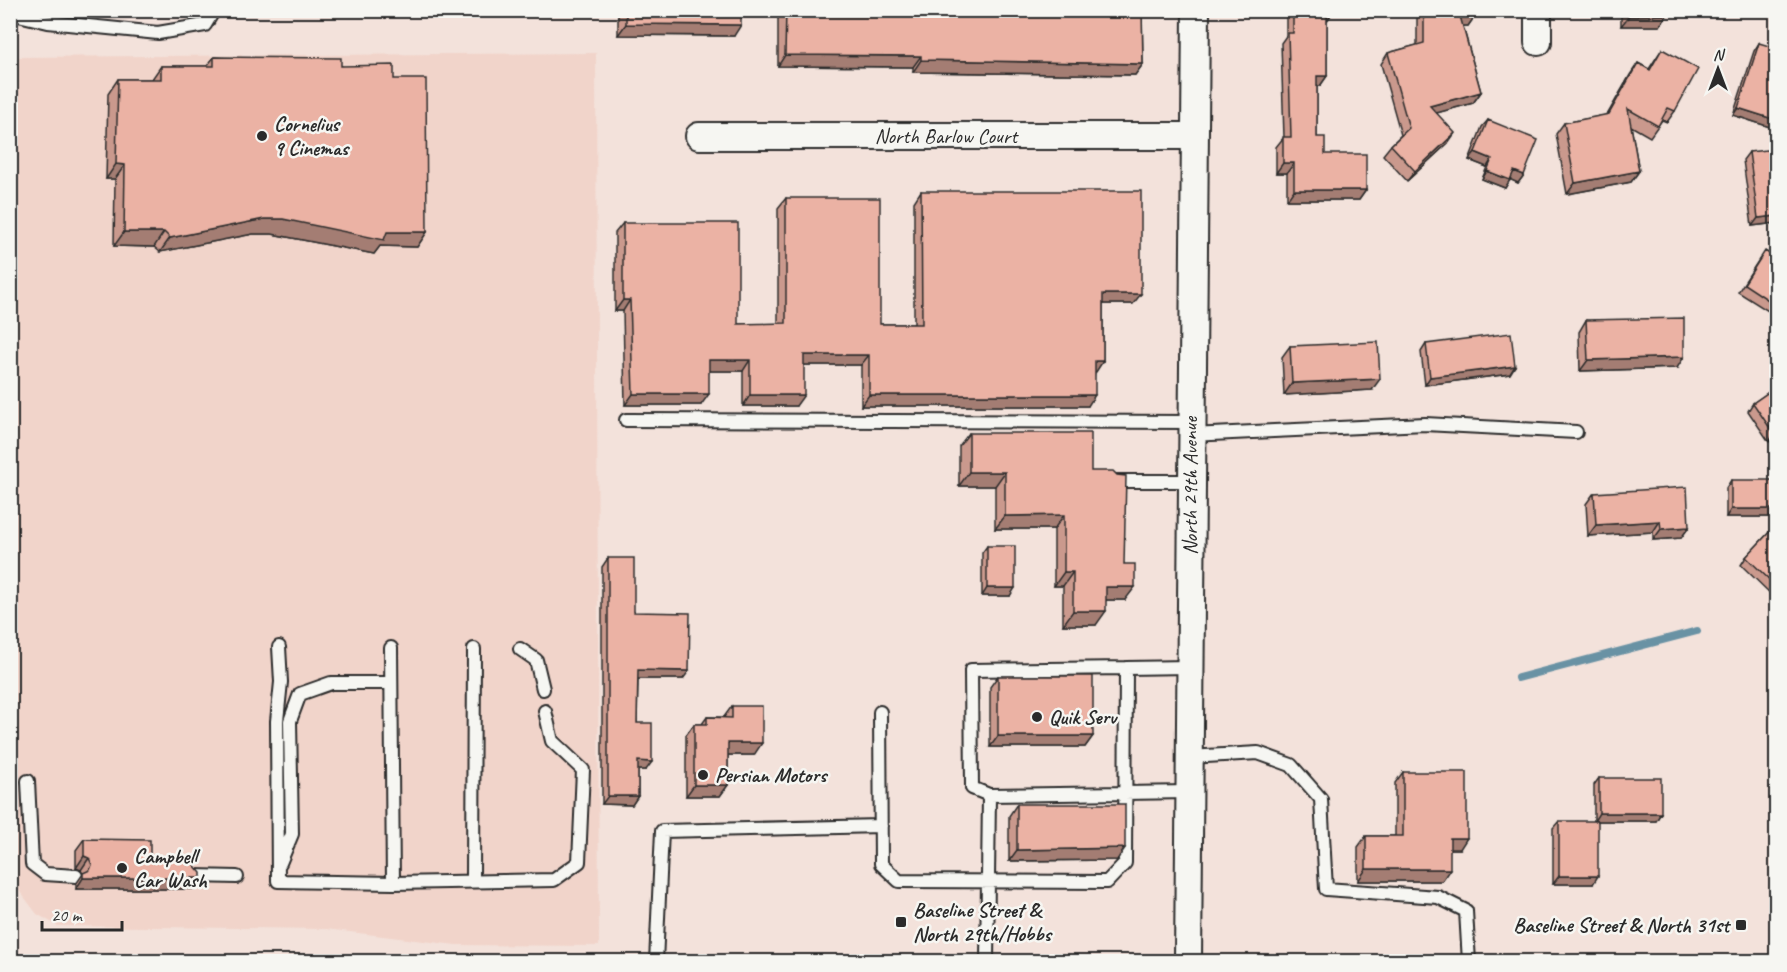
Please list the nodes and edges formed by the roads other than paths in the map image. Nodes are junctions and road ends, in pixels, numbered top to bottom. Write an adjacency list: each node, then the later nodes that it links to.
1 (213, 10): 4 (lane)
2 (1196, 10): 7 (street, North 29th Avenue)
3 (1538, 10): 5 (street)
4 (10, 13)
5 (1538, 42)
6 (699, 136): 7 (street, North Barlow Court)
7 (1194, 136): 9 (street, North 29th Avenue)
8 (626, 420): 9 (lane)
9 (1190, 428): 10 (lane); 12 (street, North 29th Avenue)
10 (1576, 432)
11 (1111, 481): 12 (lane)
12 (1190, 481): 17 (street, North 29th Avenue)
13 (279, 647): 29 (lane)
14 (392, 648): 19 (lane)
15 (474, 649): 33 (lane)
16 (520, 649): 20 (lane)
17 (1189, 667): 18 (lane); 23 (street, North 29th Avenue)
18 (1126, 668): 26 (lane); 27 (lane)
19 (391, 683): 29 (lane); 35 (lane)
20 (543, 689)
21 (545, 711): 33 (lane)
22 (880, 712): 28 (lane)
23 (1189, 757): 25 (street, North 29th Avenue); 39 (lane)
24 (28, 781): 30 (lane)
25 (1189, 792): 26 (lane); 38 (street, North 29th Avenue)
26 (1126, 793): 27 (lane); 34 (lane)
27 (989, 795): 34 (lane)
28 (881, 826): 34 (lane); 36 (lane)
29 (278, 868): 35 (lane)
30 (75, 876)
31 (194, 876): 32 (lane)
32 (237, 877)
33 (473, 880): 35 (lane)
34 (988, 881): 37 (lane)
35 (393, 883)
36 (656, 962)
37 (987, 962)
38 (1188, 962)
39 (1469, 962)

